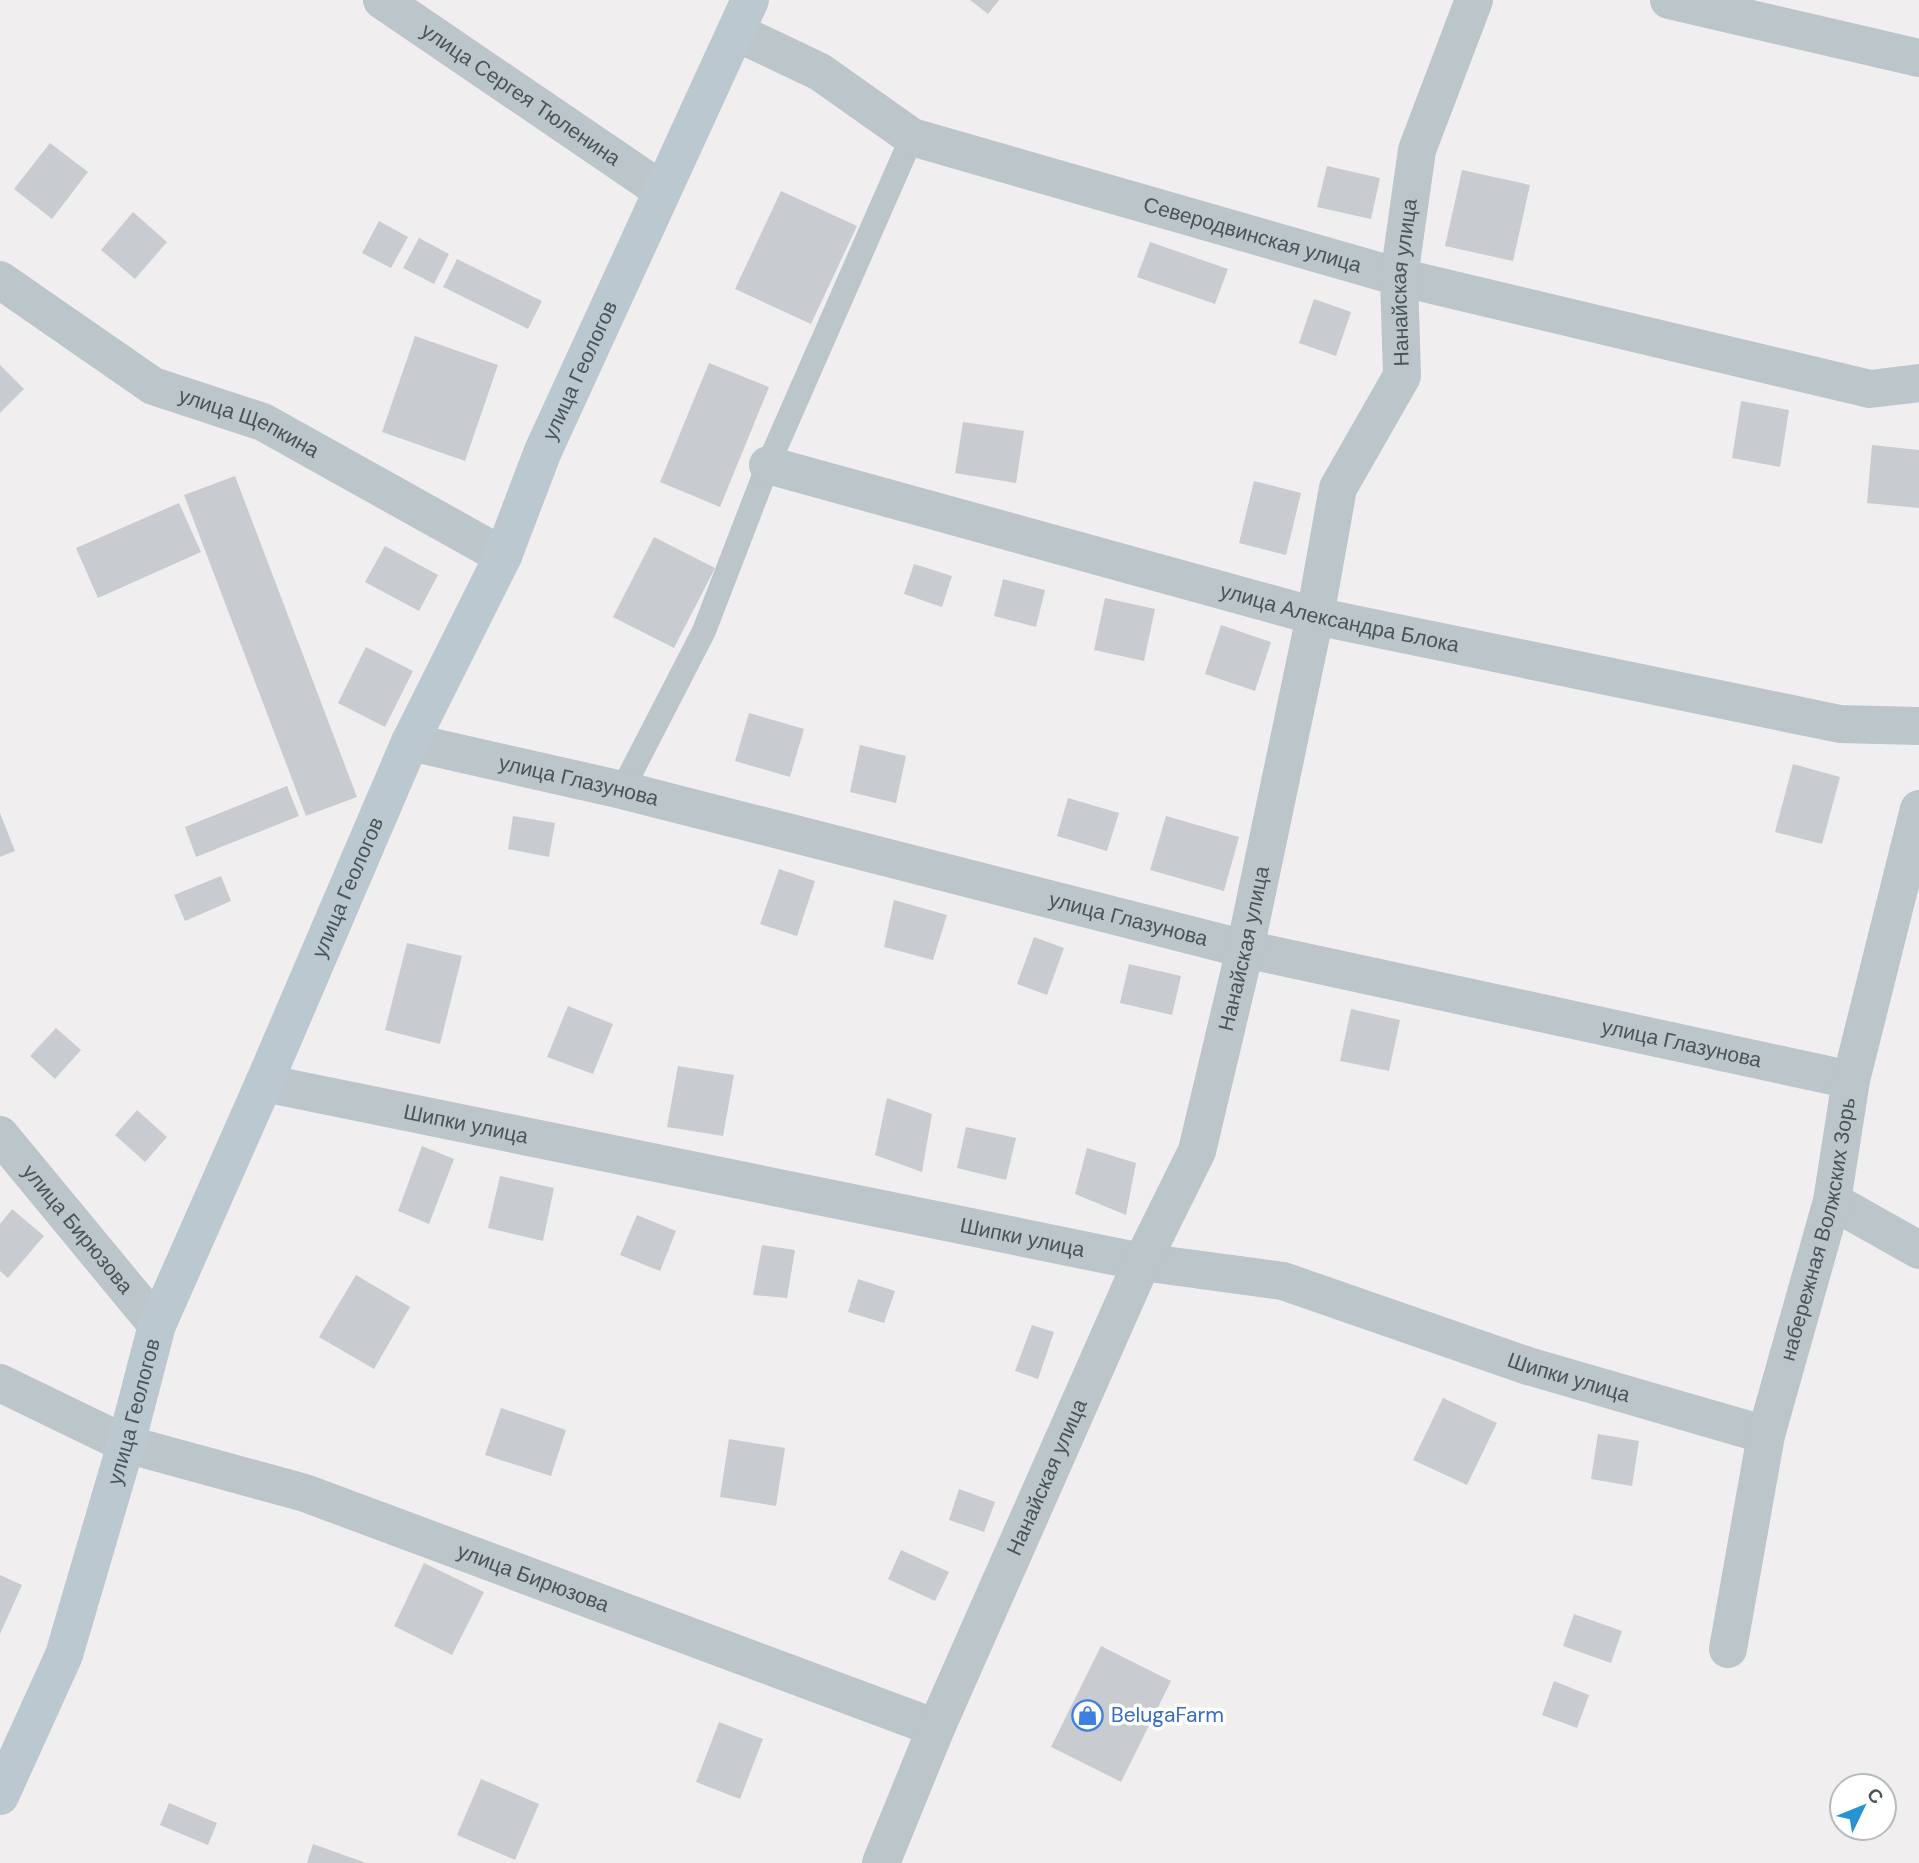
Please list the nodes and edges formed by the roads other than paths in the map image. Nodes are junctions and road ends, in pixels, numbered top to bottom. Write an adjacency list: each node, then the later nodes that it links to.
1 (382, 0): 7 (street, улица Сергея Тюленина)
2 (1474, 0): 8 (street, Нанайская улица)
3 (1669, 0): 5 (street)
4 (743, 16): 6 (street, Северодвинская улица); 7 (street, улица Геологов)
5 (1919, 58)
6 (912, 137): 8 (street, Северодвинская улица); 11 (lane)
7 (661, 191): 12 (street, улица Геологов)
8 (1399, 277): 10 (street, Северодвинская улица); 13 (street, Нанайская улица)
9 (0, 281): 12 (street, улица Щепкина)
10 (1919, 383)
11 (768, 466): 13 (street, улица Александра Блока); 16 (lane)
12 (503, 556): 15 (street, улица Геологов)
13 (1315, 616): 14 (street, улица Александра Блока); 18 (street, Нанайская улица)
14 (1919, 726)
15 (410, 742): 16 (street, улица Глазунова); 20 (street, улица Геологов)
16 (622, 790): 18 (street, улица Глазунова)
17 (1919, 809): 19 (street, набережная Волжских Зорь)
18 (1245, 949): 19 (street, улица Глазунова); 24 (street, Нанайская улица)
19 (1851, 1080): 22 (street, набережная Волжских Зорь)
20 (264, 1083): 24 (street, Шипки улица); 25 (street, улица Геологов)
21 (0, 1135): 25 (street, улица Бирюзова)
22 (1832, 1201): 23 (street); 27 (street, набережная Волжских Зорь)
23 (1919, 1250)
24 (1142, 1262): 27 (street, Шипки улица); 30 (street, Нанайская улица)
25 (157, 1325): 28 (street, улица Геологов)
26 (0, 1383): 28 (street, улица Бирюзова)
27 (1766, 1435): 29 (street, набережная Волжских Зорь)
28 (126, 1444): 30 (street, улица Бирюзова); 31 (street, улица Геологов)
29 (1728, 1649)
30 (936, 1728): 32 (street, Нанайская улица)
31 (0, 1796)
32 (881, 1863)

